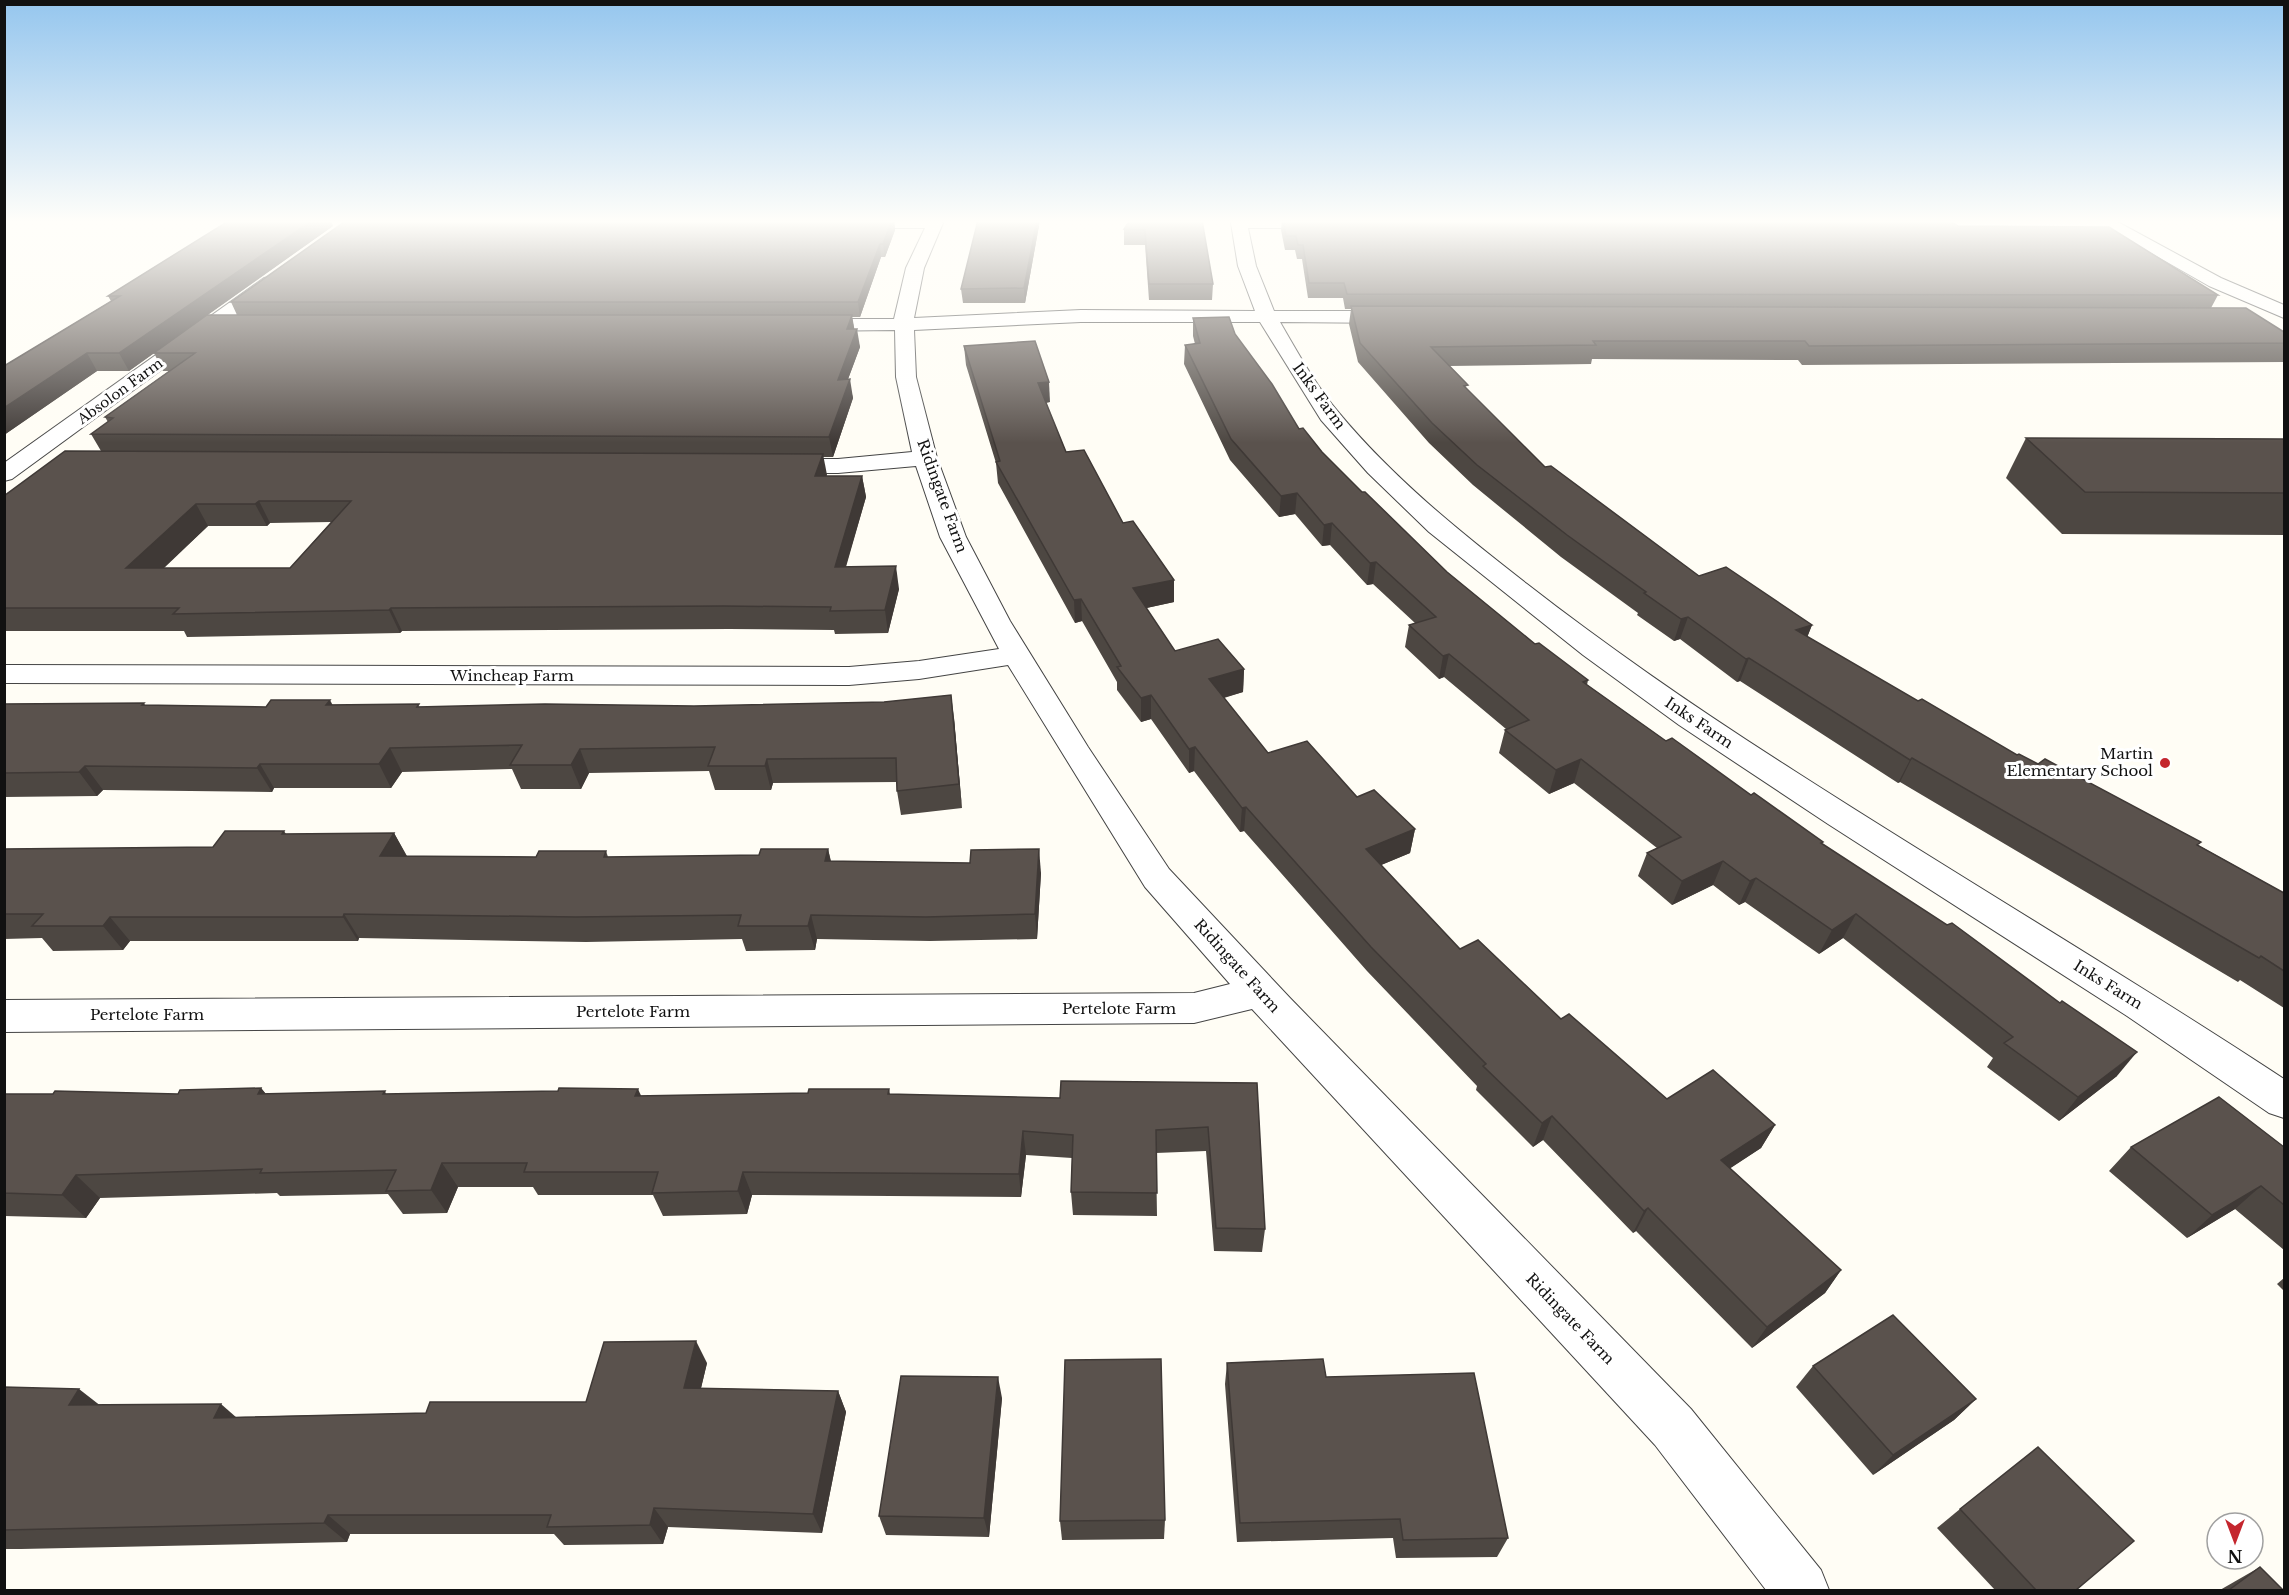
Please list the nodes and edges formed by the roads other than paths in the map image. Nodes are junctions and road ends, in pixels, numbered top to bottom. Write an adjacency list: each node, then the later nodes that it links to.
1 (253, 294): 10 (street, Absolon Farm)
2 (910, 294): 13 (street, Ridingate Farm)
3 (1258, 294): 6 (street, Inks Farm)
4 (2244, 294): 5 (street)
5 (2284, 312)
6 (1267, 316): 7 (street); 13 (street); 22 (street, Inks Farm)
7 (1411, 317)
8 (2249, 318): 9 (street)
9 (2284, 318)
10 (211, 325): 11 (street); 17 (street, Absolon Farm)
11 (247, 325)
12 (796, 325): 13 (street)
13 (904, 325): 14 (street, Ridingate Farm)
14 (925, 458): 16 (street); 18 (street, Ridingate Farm)
15 (55, 463): 17 (street)
16 (755, 466)
17 (12, 469)
18 (1017, 655): 19 (street, Wincheap Farm); 20 (street, Ridingate Farm)
19 (4, 674)
20 (1260, 992): 21 (street, Pertelote Farm); 23 (street, Ridingate Farm)
21 (4, 1016)
22 (2284, 1101)
23 (1801, 1590)

